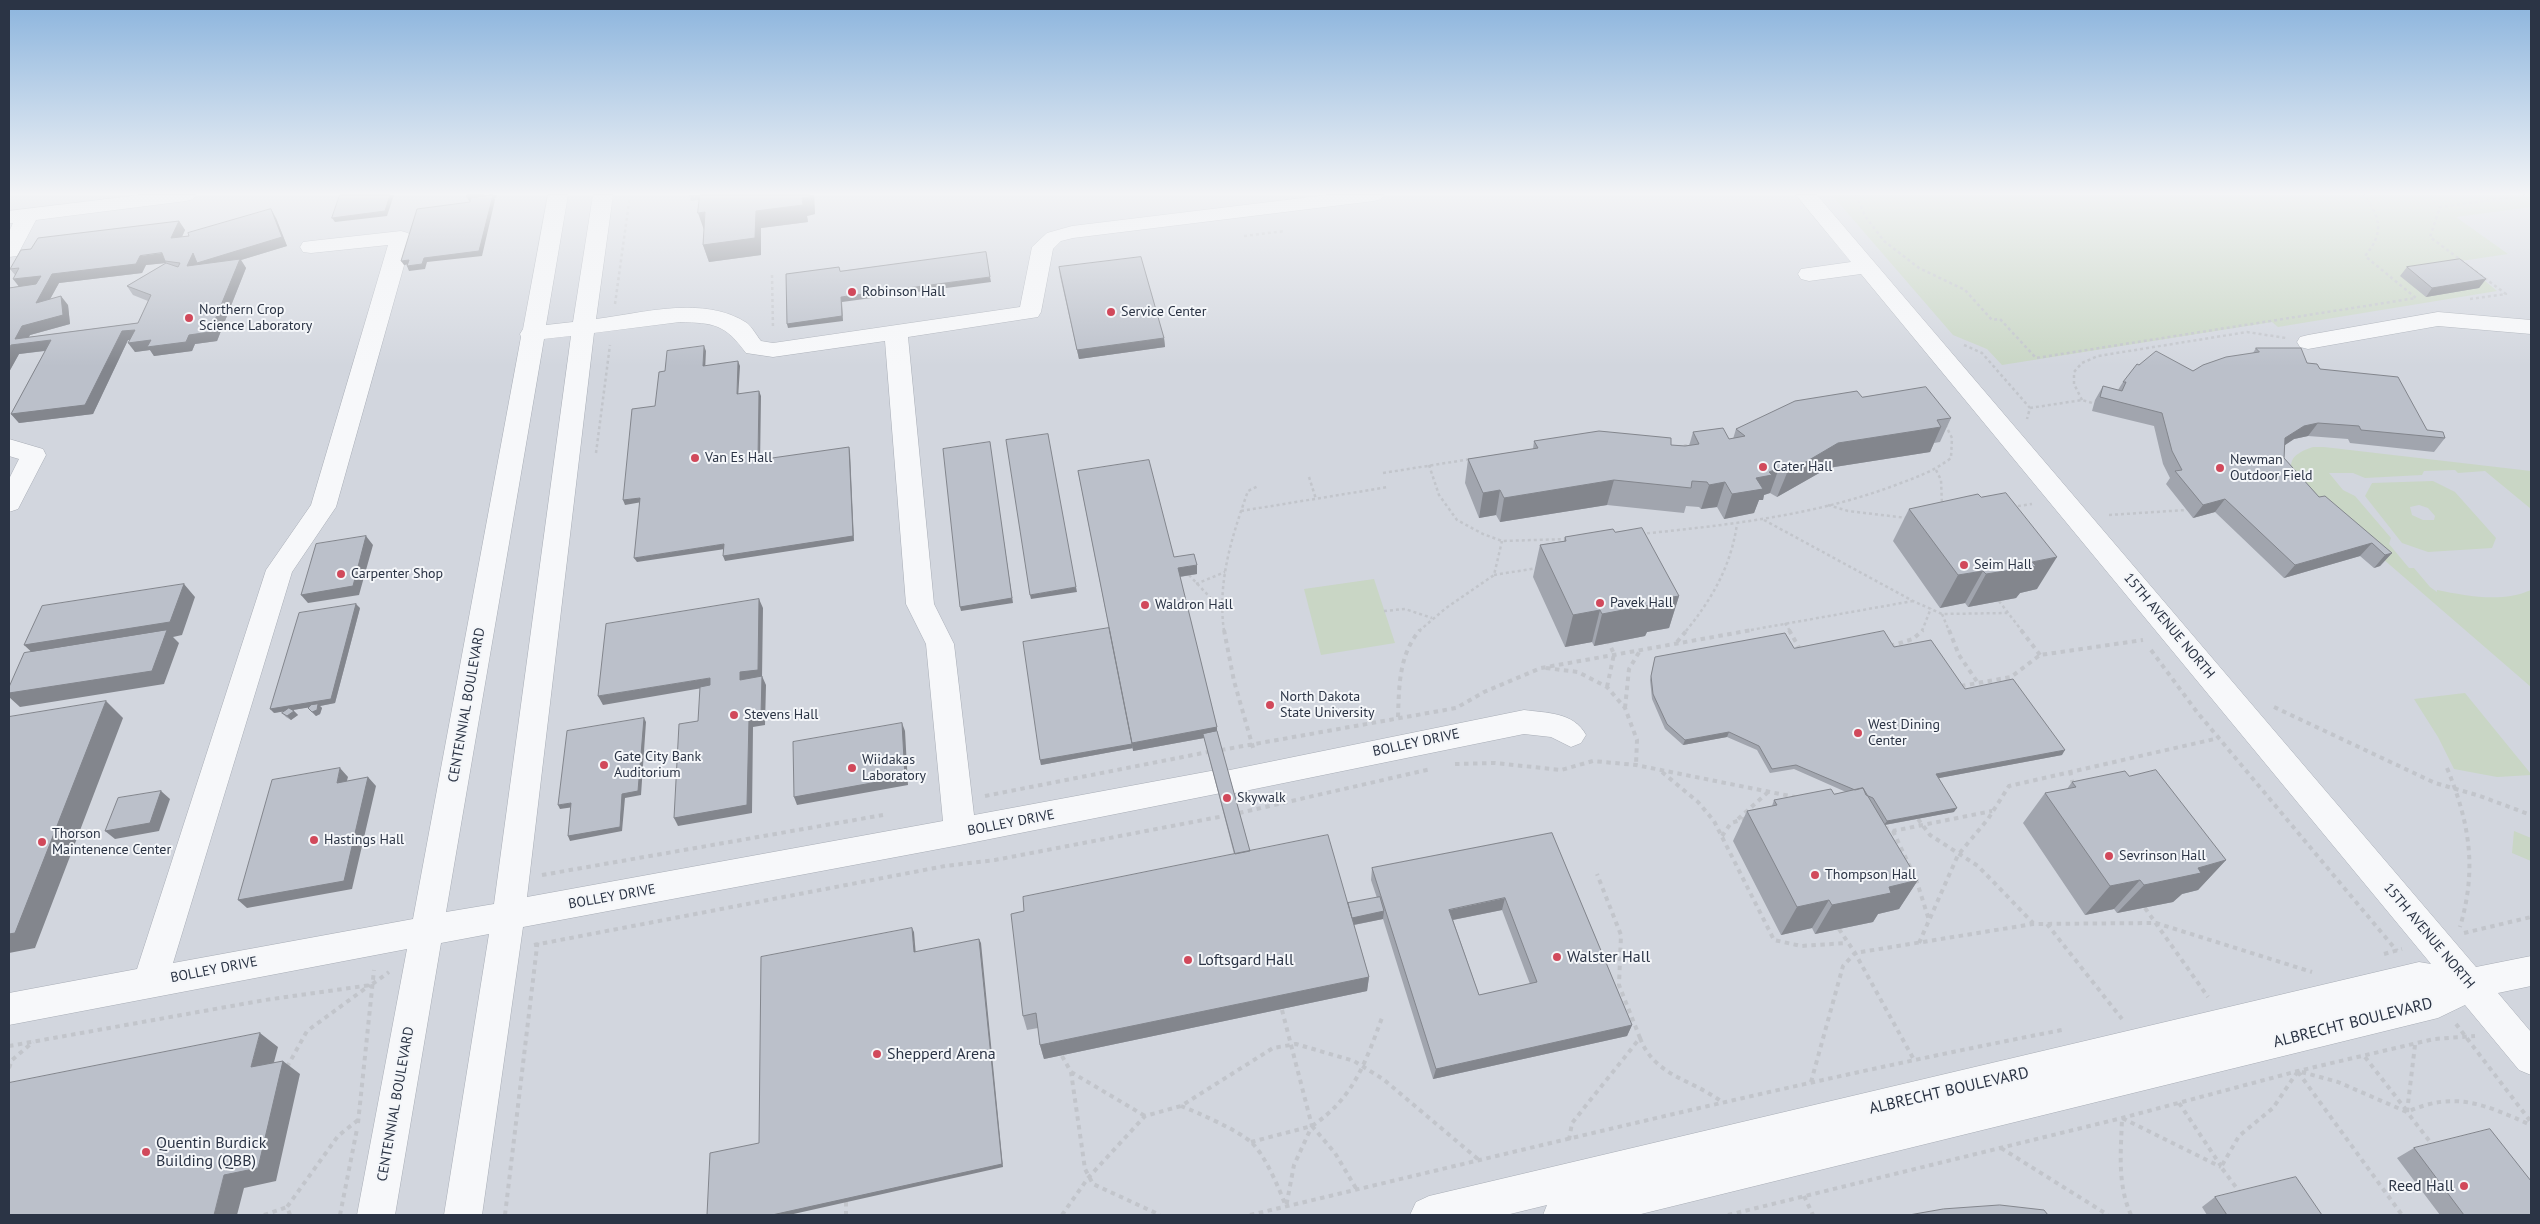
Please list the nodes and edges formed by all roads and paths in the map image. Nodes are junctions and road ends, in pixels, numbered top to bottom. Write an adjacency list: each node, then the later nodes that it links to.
1 (397, 252): 131 (street)
2 (547, 252): 16 (street, CENTENNIAL BOULEVARD)
3 (594, 252): 14 (street)
4 (1042, 252): 15 (street)
5 (1855, 252): 9 (street, 15TH AVENUE NORTH)
6 (1898, 252): 7 (path)
7 (2368, 252)
8 (2450, 252): 12 (path)
9 (1867, 266): 10 (street); 122 (street, 15TH AVENUE NORTH)
10 (1809, 274)
11 (772, 275): 18 (path)
12 (2438, 319): 13 (street); 17 (street)
13 (2531, 326)
14 (583, 328): 16 (street); 18 (street); 114 (street)
15 (896, 332): 18 (street); 96 (street)
16 (532, 334): 123 (street, CENTENNIAL BOULEVARD)
17 (2308, 342): 19 (path)
18 (773, 350)
19 (2082, 400): 20 (path); 21 (path)
20 (2100, 405)
21 (2030, 408)
22 (1943, 421): 28 (path)
23 (1699, 443): 25 (path)
24 (9, 447): 35 (street)
25 (1674, 448)
26 (1476, 458): 27 (path)
27 (1429, 465): 29 (path); 49 (path)
28 (1936, 470): 36 (path); 39 (path)
29 (1383, 473)
30 (1309, 477): 34 (path)
31 (1258, 486): 41 (path)
32 (1388, 487): 34 (path)
33 (2025, 496): 37 (path)
34 (1316, 499): 41 (path)
35 (9, 504)
36 (1827, 504): 44 (path); 45 (path)
37 (2032, 504): 38 (path); 42 (path)
38 (2006, 508)
39 (1942, 509)
40 (2186, 510): 43 (path)
41 (1241, 511): 51 (path)
42 (2038, 511)
43 (2105, 515)
44 (1913, 518)
45 (1763, 520): 46 (path); 55 (path)
46 (1738, 524): 47 (path); 66 (path)
47 (1634, 534)
48 (1570, 538): 49 (path)
49 (1502, 541): 53 (path)
50 (1542, 567): 53 (path)
51 (1225, 572): 54 (path); 58 (path)
52 (1189, 575): 54 (path)
53 (1494, 575): 62 (path)
54 (1196, 584): 58 (path)
55 (1913, 601): 57 (path); 63 (path)
56 (1999, 601): 60 (path)
57 (1931, 608): 61 (path); 68 (path)
58 (1222, 609): 82 (path)
59 (1384, 611): 62 (path)
60 (2007, 613): 61 (path); 72 (path)
61 (1942, 614): 74 (path)
62 (1432, 618): 79 (path)
63 (1785, 623): 66 (path); 70 (path)
64 (2137, 632): 65 (path)
65 (2143, 640): 72 (path); 81 (path)
66 (1677, 642): 69 (path)
67 (1609, 643): 71 (path)
68 (1888, 646)
69 (1641, 649): 71 (path); 78 (path)
70 (1802, 651)
71 (1614, 654): 73 (path); 76 (path)
72 (2040, 655): 74 (path)
73 (1541, 668): 76 (path); 79 (path)
74 (1978, 683): 75 (path)
75 (1957, 686)
76 (1607, 687): 78 (path)
77 (2268, 704): 93 (path)
78 (1625, 708): 86 (path)
79 (1398, 717): 82 (path)
80 (1571, 735): 91 (street, BOLLEY DRIVE)
81 (2219, 738): 90 (path); 126 (path)
82 (1252, 744): 83 (path); 91 (path)
83 (1222, 750)
84 (1208, 752): 96 (path)
85 (1453, 764): 86 (path)
86 (1636, 765): 89 (path)
87 (2447, 768): 93 (path)
88 (1434, 769): 97 (path)
89 (1661, 771): 94 (path); 110 (path)
90 (2070, 771): 92 (path); 98 (path)
91 (1261, 775): 97 (path); 109 (street, BOLLEY DRIVE)
92 (2074, 789)
93 (2457, 789): 101 (path); 115 (path)
94 (1768, 791): 95 (path); 103 (path)
95 (1797, 798)
96 (956, 802): 109 (street)
97 (1270, 807): 99 (path)
98 (1993, 811): 107 (path); 111 (path)
99 (1239, 813)
100 (889, 815): 114 (path)
101 (2531, 815)
102 (1224, 816): 114 (path)
103 (1738, 818): 104 (path); 110 (path)
104 (1754, 818)
105 (1918, 819): 107 (path)
106 (1882, 826): 108 (path)
107 (1924, 826): 108 (path); 111 (path)
108 (1893, 831): 116 (path)
109 (960, 832): 114 (street, BOLLEY DRIVE)
110 (1722, 836): 124 (path)
111 (1958, 855): 116 (path); 119 (path)
112 (1597, 874): 146 (path)
113 (2145, 908): 118 (path)
114 (507, 914): 123 (street, BOLLEY DRIVE); 188 (street)
115 (2531, 917)
116 (1929, 920): 125 (path)
117 (2046, 923): 118 (path); 119 (path); 142 (path)
118 (2156, 923): 130 (path); 136 (path)
119 (2033, 924): 125 (path)
120 (1838, 929): 124 (path)
121 (380, 939): 123 (street, BOLLEY DRIVE); 131 (street, BOLLEY DRIVE); 133 (path)
122 (2434, 941): 126 (path); 132 (street, 15TH AVENUE NORTH)
123 (425, 943): 133 (path); 187 (street, CENTENNIAL BOULEVARD)
124 (1847, 943): 127 (path)
125 (1919, 943): 127 (path)
126 (2396, 950): 128 (path); 134 (path)
127 (1855, 953): 155 (path); 161 (path)
128 (2378, 956)
129 (2531, 972): 132 (street, ALBRECHT BOULEVARD)
130 (2304, 975)
131 (150, 982): 138 (street, BOLLEY DRIVE)
132 (2469, 984): 134 (street, ALBRECHT BOULEVARD); 144 (street, 15TH AVENUE NORTH)
133 (370, 985): 148 (path); 158 (path); 168 (path)
134 (2429, 990): 147 (path); 193 (street, ALBRECHT BOULEVARD); 194 (street, ALBRECHT BOULEVARD)
135 (2218, 996): 136 (path)
136 (2208, 998): 137 (path)
137 (2198, 1000)
138 (9, 1009)
139 (1282, 1010): 149 (path)
140 (1383, 1016): 156 (path)
141 (2131, 1016): 142 (path)
142 (2122, 1018): 143 (path)
143 (2112, 1020)
144 (2506, 1028): 147 (path); 154 (street, 15TH AVENUE NORTH)
145 (2065, 1030): 155 (path)
146 (1640, 1038): 162 (path); 171 (path)
147 (2468, 1038): 150 (path); 169 (path)
148 (33, 1042): 151 (path); 157 (path)
149 (1292, 1044): 156 (path); 164 (path); 170 (path)
150 (2415, 1044): 153 (path); 165 (path)
151 (9, 1046)
152 (1062, 1056): 160 (path)
153 (2365, 1056): 159 (path); 165 (path)
154 (2531, 1058)
155 (1913, 1059): 161 (path)
156 (1363, 1066): 170 (path); 175 (path)
157 (9, 1068)
158 (286, 1070)
159 (2298, 1071): 163 (path); 165 (path); 176 (path); 199 (path)
160 (1070, 1072): 166 (path); 177 (path)
161 (1811, 1082): 162 (path)
162 (1723, 1102): 171 (path)
163 (2179, 1103): 167 (path); 176 (path)
164 (1181, 1106): 166 (path); 172 (path)
165 (2408, 1112): 169 (path); 174 (path)
166 (1145, 1116): 177 (path)
167 (2122, 1118): 173 (path); 176 (path); 198 (path)
168 (358, 1120): 182 (path); 186 (path)
169 (2531, 1124)
170 (1312, 1126): 172 (path); 178 (path); 183 (path)
171 (1569, 1140): 175 (path)
172 (1251, 1142): 183 (path)
173 (2002, 1148): 179 (path); 197 (path)
174 (2435, 1148)
175 (1479, 1160): 178 (path)
176 (2221, 1167): 180 (path)
177 (1088, 1178): 190 (path); 191 (path)
178 (1357, 1190): 183 (path)
179 (1804, 1196): 195 (path); 196 (path)
180 (2242, 1196)
181 (846, 1202): 189 (path)
182 (287, 1207): 184 (path); 185 (path)
183 (1286, 1207): 192 (path)
184 (264, 1215)
185 (290, 1215)
186 (340, 1215)
187 (376, 1215)
188 (463, 1215)
189 (846, 1215)
190 (1062, 1215)
191 (1160, 1215)
192 (1250, 1215)
193 (1429, 1215)
194 (1562, 1215)
195 (1728, 1215)
196 (1813, 1215)
197 (2108, 1215)
198 (2131, 1215)
199 (2402, 1215)

